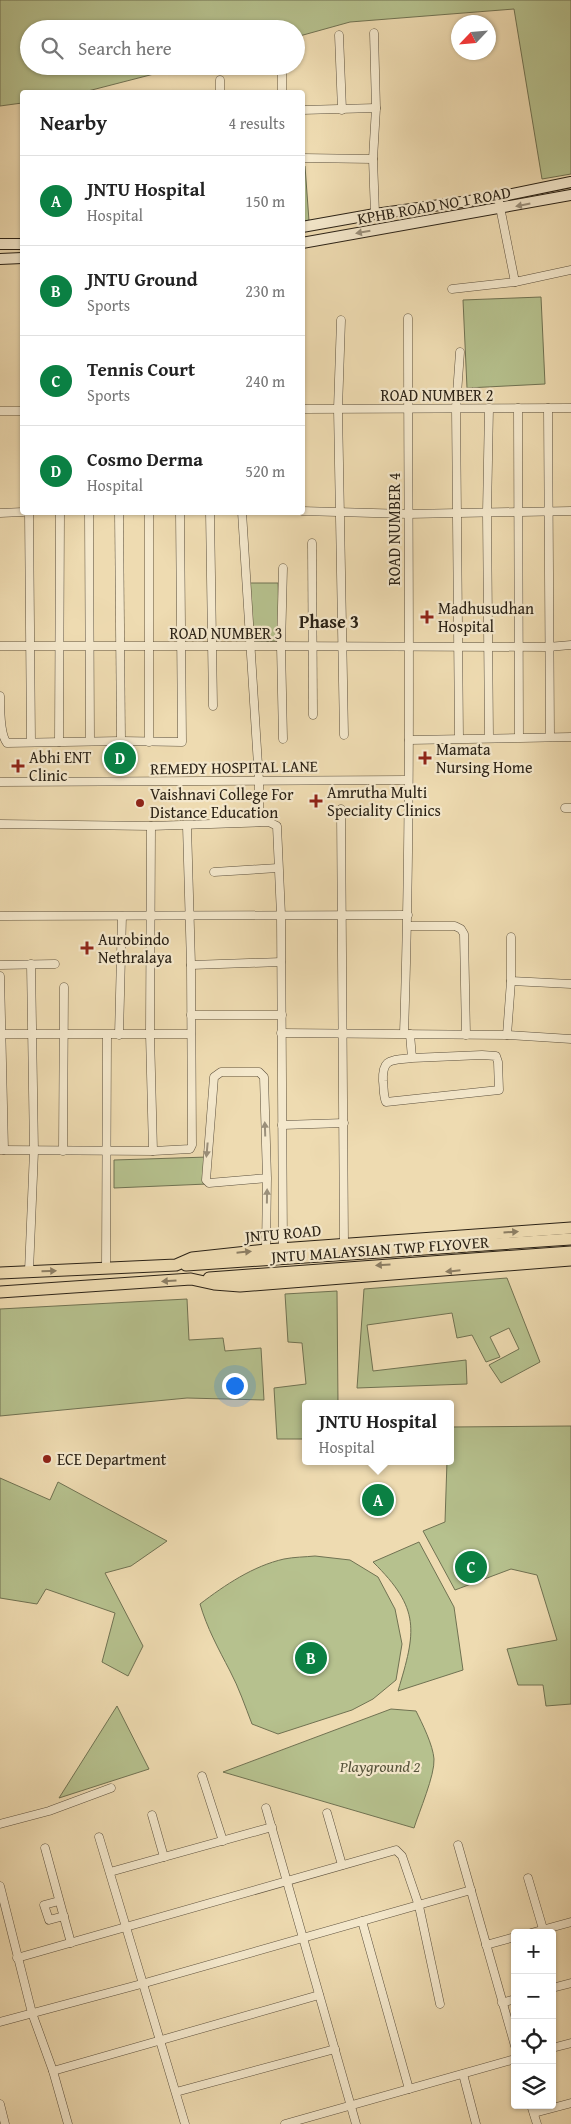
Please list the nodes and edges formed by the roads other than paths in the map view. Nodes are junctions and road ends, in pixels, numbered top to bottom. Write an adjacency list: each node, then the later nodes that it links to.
1 (374, 33): 7 (street)
2 (339, 35): 9 (street)
3 (282, 75): 6 (street)
4 (220, 80): 5 (street)
5 (220, 90)
6 (282, 90)
7 (376, 108): 9 (street); 11 (street)
8 (305, 110): 9 (street)
9 (342, 110)
10 (305, 158): 11 (street)
11 (373, 159): 16 (street)
12 (571, 182): 14 (main road, KPHB ROAD NO 1 ROAD)
13 (571, 196): 15 (main road, KPHB ROAD NO 1 ROAD, one-way to 15)
14 (498, 197): 15 (street); 16 (main road, KPHB ROAD NO 1 ROAD)
15 (500, 209): 18 (main road, KPHB ROAD NO 1 ROAD, one-way to 18); 24 (street)
16 (374, 214): 17 (main road, KPHB ROAD NO 1 ROAD)
17 (305, 226)
18 (305, 242)
19 (0, 244): 20 (main road)
20 (20, 244)
21 (20, 258): 22 (main road)
22 (0, 259)
23 (571, 270): 24 (street)
24 (515, 282): 25 (street)
25 (452, 289)
26 (408, 318): 37 (street, ROAD NUMBER 4)
27 (341, 320): 35 (street)
28 (460, 352): 29 (street)
29 (456, 408): 30 (street, ROAD NUMBER 2); 37 (street, ROAD NUMBER 2); 46 (street)
30 (489, 408): 31 (street, ROAD NUMBER 2); 47 (street)
31 (518, 408): 32 (street, ROAD NUMBER 2); 44 (street)
32 (548, 408): 33 (street, ROAD NUMBER 2); 41 (street)
33 (571, 408)
34 (305, 409): 35 (street, ROAD NUMBER 2)
35 (338, 409): 37 (street, ROAD NUMBER 2); 40 (street)
36 (20, 410): 38 (street)
37 (408, 410): 48 (street, ROAD NUMBER 4)
38 (0, 411)
39 (305, 511): 40 (street)
40 (340, 511): 48 (street); 70 (street)
41 (548, 511): 42 (street); 44 (street); 76 (street)
42 (571, 511)
43 (20, 512): 45 (street)
44 (517, 512): 47 (street); 75 (street)
45 (0, 513)
46 (457, 513): 47 (street); 48 (street); 71 (street)
47 (487, 513): 72 (street)
48 (408, 514): 74 (street, ROAD NUMBER 4)
49 (29, 515): 62 (street)
50 (60, 515): 63 (street)
51 (89, 515): 64 (street)
52 (119, 515): 65 (street)
53 (149, 515): 66 (street)
54 (180, 515): 73 (street)
55 (210, 515): 67 (street)
56 (242, 515): 60 (street)
57 (312, 543): 69 (street)
58 (283, 568): 68 (street)
59 (571, 644): 76 (street, ROAD NUMBER 3)
60 (249, 645): 67 (street, ROAD NUMBER 3); 68 (street, ROAD NUMBER 3); 94 (street)
61 (0, 646): 62 (street, ROAD NUMBER 3)
62 (30, 646): 63 (street, ROAD NUMBER 3); 90 (street)
63 (60, 646): 64 (street, ROAD NUMBER 3); 91 (street)
64 (88, 646): 65 (street, ROAD NUMBER 3); 88 (street)
65 (119, 646): 66 (street, ROAD NUMBER 3); 89 (street)
66 (150, 646): 73 (street, ROAD NUMBER 3); 92 (street)
67 (210, 646): 73 (street, ROAD NUMBER 3); 78 (street)
68 (281, 646): 69 (street, ROAD NUMBER 3); 86 (street)
69 (313, 646): 70 (street, ROAD NUMBER 3); 79 (street)
70 (343, 646): 74 (street, ROAD NUMBER 3); 80 (street)
71 (459, 646): 72 (street, ROAD NUMBER 3); 74 (street, ROAD NUMBER 3); 84 (street)
72 (488, 646): 75 (street, ROAD NUMBER 3); 85 (street)
73 (182, 647): 92 (street)
74 (408, 647): 87 (street, ROAD NUMBER 4)
75 (518, 647): 76 (street, ROAD NUMBER 3); 81 (street)
76 (548, 647): 82 (street)
77 (0, 696): 90 (street)
78 (213, 706)
79 (313, 714)
80 (344, 735)
81 (519, 737): 82 (street); 85 (street)
82 (550, 737): 83 (street)
83 (571, 737)
84 (459, 738): 85 (street); 87 (street)
85 (489, 738)
86 (283, 739)
87 (409, 740): 93 (street, ROAD NUMBER 4)
88 (90, 741): 89 (street); 91 (street)
89 (121, 741): 92 (street)
90 (30, 742): 91 (street)
91 (59, 742)
92 (149, 742)
93 (408, 780): 94 (street, REMEDY HOSPITAL LANE); 103 (street, ROAD NUMBER 4)
94 (259, 781): 95 (street, REMEDY HOSPITAL LANE); 97 (street)
95 (0, 782)
96 (342, 809): 109 (street)
97 (259, 822): 100 (street); 101 (street)
98 (0, 824): 99 (street)
99 (151, 826): 100 (street); 107 (street)
100 (187, 826): 108 (street)
101 (278, 868): 102 (street); 104 (street)
102 (214, 872)
103 (408, 914): 109 (street); 110 (street, ROAD NUMBER 4)
104 (281, 915): 108 (street); 109 (street); 112 (street)
105 (0, 916): 106 (street)
106 (122, 916): 107 (street); 132 (street)
107 (152, 916): 108 (street); 128 (street)
108 (188, 916): 116 (street)
109 (343, 916): 124 (street)
110 (408, 926): 125 (street, ROAD NUMBER 4); 133 (street)
111 (511, 937): 118 (street)
112 (281, 962): 116 (street); 122 (street)
113 (31, 964): 114 (street); 115 (street); 127 (street)
114 (55, 964)
115 (0, 965)
116 (191, 965): 121 (street)
117 (0, 976): 126 (street)
118 (511, 981): 119 (street); 134 (street)
119 (571, 984)
120 (64, 988): 130 (street)
121 (191, 1015): 122 (street); 129 (street)
122 (282, 1015): 123 (street)
123 (281, 1033): 124 (street); 138 (street)
124 (344, 1033): 125 (street); 137 (street)
125 (407, 1033): 133 (street); 136 (street, ROAD NUMBER 4)
126 (0, 1034): 127 (street); 139 (street)
127 (32, 1034): 130 (street); 141 (street)
128 (150, 1034): 129 (street); 132 (street); 140 (street)
129 (191, 1034): 140 (street)
130 (62, 1035): 131 (street); 142 (street)
131 (107, 1035): 132 (street); 143 (street)
132 (119, 1035)
133 (466, 1035): 134 (street)
134 (507, 1035): 135 (street)
135 (571, 1039)
136 (412, 1058): 136 (street)
137 (344, 1123): 138 (street); 147 (street)
138 (282, 1125): 148 (street)
139 (2, 1150): 141 (street)
140 (153, 1150): 143 (street)
141 (34, 1151): 142 (street); 154 (street)
142 (63, 1151): 143 (street)
143 (107, 1151): 153 (street)
144 (267, 1178): 144 (street, one-way to 144); 149 (street, one-way to 144)
145 (571, 1228): 147 (main road, JNTU ROAD, one-way to 145)
146 (571, 1239): 152 (main road, JNTU MALAYSIAN TWP FLYOVER)
147 (344, 1244): 148 (main road, JNTU ROAD)
148 (283, 1248): 149 (main road, JNTU ROAD)
149 (266, 1250): 152 (main road, JNTU ROAD, one-way to 149)
150 (571, 1252): 156 (main road, JNTU MALAYSIAN TWP FLYOVER, one-way to 156)
151 (571, 1260): 156 (main road, one-way to 156)
152 (176, 1265): 153 (main road, JNTU ROAD)
153 (106, 1269): 154 (main road, JNTU ROAD, one-way to 153)
154 (29, 1271): 155 (main road, JNTU ROAD)
155 (0, 1273)
156 (192, 1279): 157 (main road, one-way to 157)
157 (0, 1292)
158 (202, 1776): 166 (street)
159 (111, 1788): 163 (street)
160 (266, 1808): 164 (street)
161 (327, 1813): 170 (street)
162 (152, 1815): 169 (street)
163 (0, 1824)
164 (272, 1827): 166 (street); 173 (street)
165 (100, 1837): 171 (street)
166 (223, 1841): 169 (street)
167 (458, 1845): 175 (street)
168 (45, 1848): 176 (street)
169 (164, 1857): 171 (street)
170 (342, 1865): 173 (street); 177 (street)
171 (110, 1872): 181 (street)
172 (528, 1878): 182 (street)
173 (287, 1881): 181 (street); 183 (street)
174 (0, 1886): 187 (street)
175 (471, 1890): 177 (street); 186 (street)
176 (59, 1901): 178 (street); 178 (street)
177 (419, 1906): 179 (street); 194 (street)
178 (64, 1916): 185 (street)
179 (362, 1921): 183 (street); 205 (street)
180 (571, 1922): 182 (street)
181 (128, 1927): 185 (street); 188 (street)
182 (543, 1929)
183 (304, 1938): 188 (street); 191 (street)
184 (511, 1938): 186 (street)
185 (71, 1943): 187 (street)
186 (486, 1945): 193 (street)
187 (17, 1958): 195 (street)
188 (145, 1983): 195 (street); 198 (street)
189 (571, 1983): 190 (street)
190 (556, 1987)
191 (319, 1995): 198 (street); 201 (street)
192 (511, 2000): 193 (street)
193 (502, 2003): 197 (street)
194 (440, 2004)
195 (32, 2013): 196 (street); 203 (street)
196 (0, 2022)
197 (511, 2033)
198 (160, 2040): 203 (street); 206 (street)
199 (571, 2043): 200 (street)
200 (556, 2047)
201 (336, 2049): 206 (street); 210 (street)
202 (511, 2060): 204 (street)
203 (54, 2071): 214 (street)
204 (463, 2074): 205 (street); 218 (street)
205 (409, 2089): 210 (street)
206 (176, 2092): 215 (street)
207 (571, 2102): 209 (street)
208 (0, 2104): 213 (street)
209 (556, 2105)
210 (350, 2107): 212 (street); 217 (street)
211 (532, 2109): 219 (street)
212 (298, 2122): 216 (street)
213 (6, 2124)
214 (68, 2124)
215 (185, 2124)
216 (285, 2124)
217 (356, 2124)
218 (476, 2124)
219 (537, 2124)

